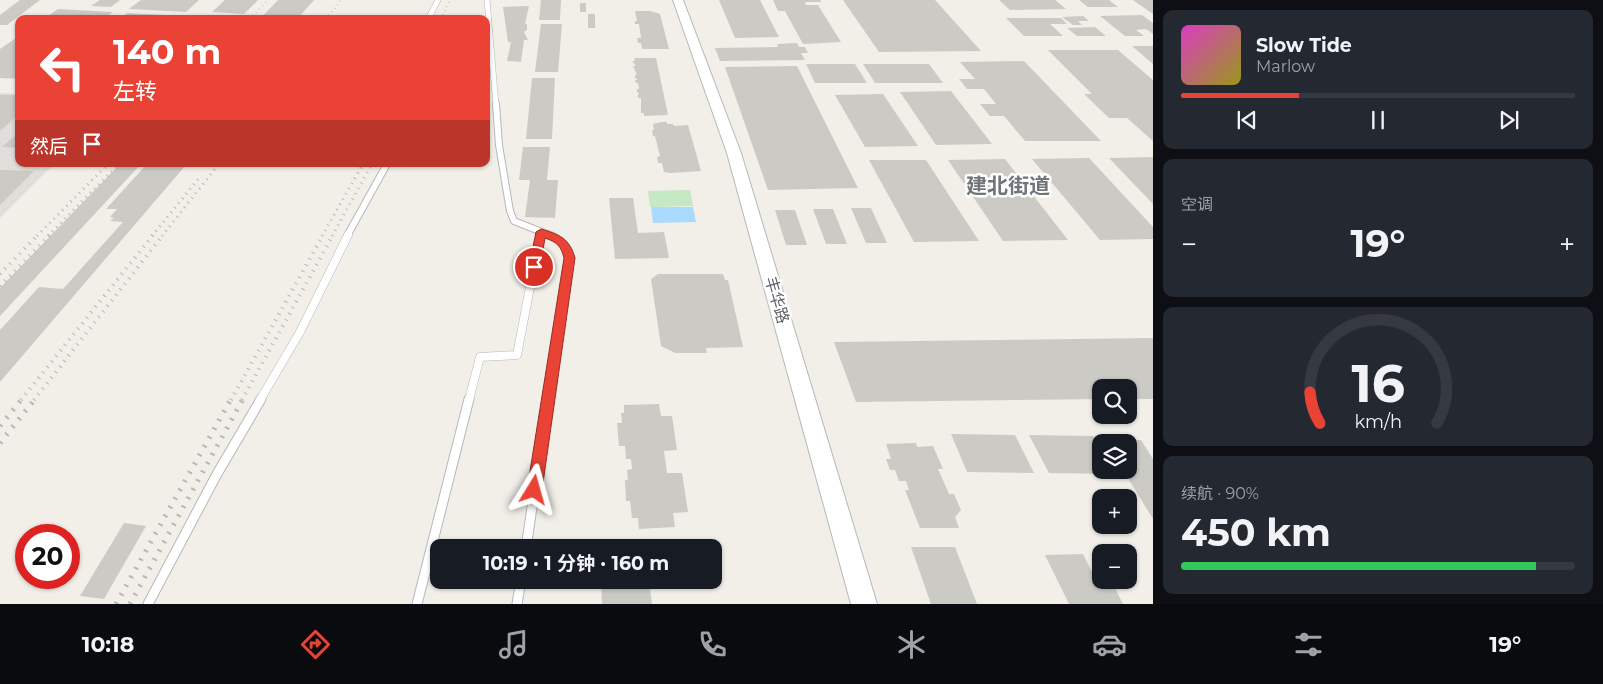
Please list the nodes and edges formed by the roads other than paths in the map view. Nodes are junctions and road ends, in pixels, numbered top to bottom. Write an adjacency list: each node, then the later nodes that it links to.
1 (438, 0): 4 (lane)
2 (487, 0): 5 (lane)
3 (678, 0): 14 (street, 丰华路)
4 (430, 15)
5 (489, 15)
6 (490, 29): 8 (lane)
7 (385, 167): 11 (lane)
8 (541, 232): 9 (lane); 12 (lane)
9 (527, 539)
10 (520, 589): 13 (lane)
11 (148, 604)
12 (417, 604)
13 (517, 604)
14 (864, 604)

